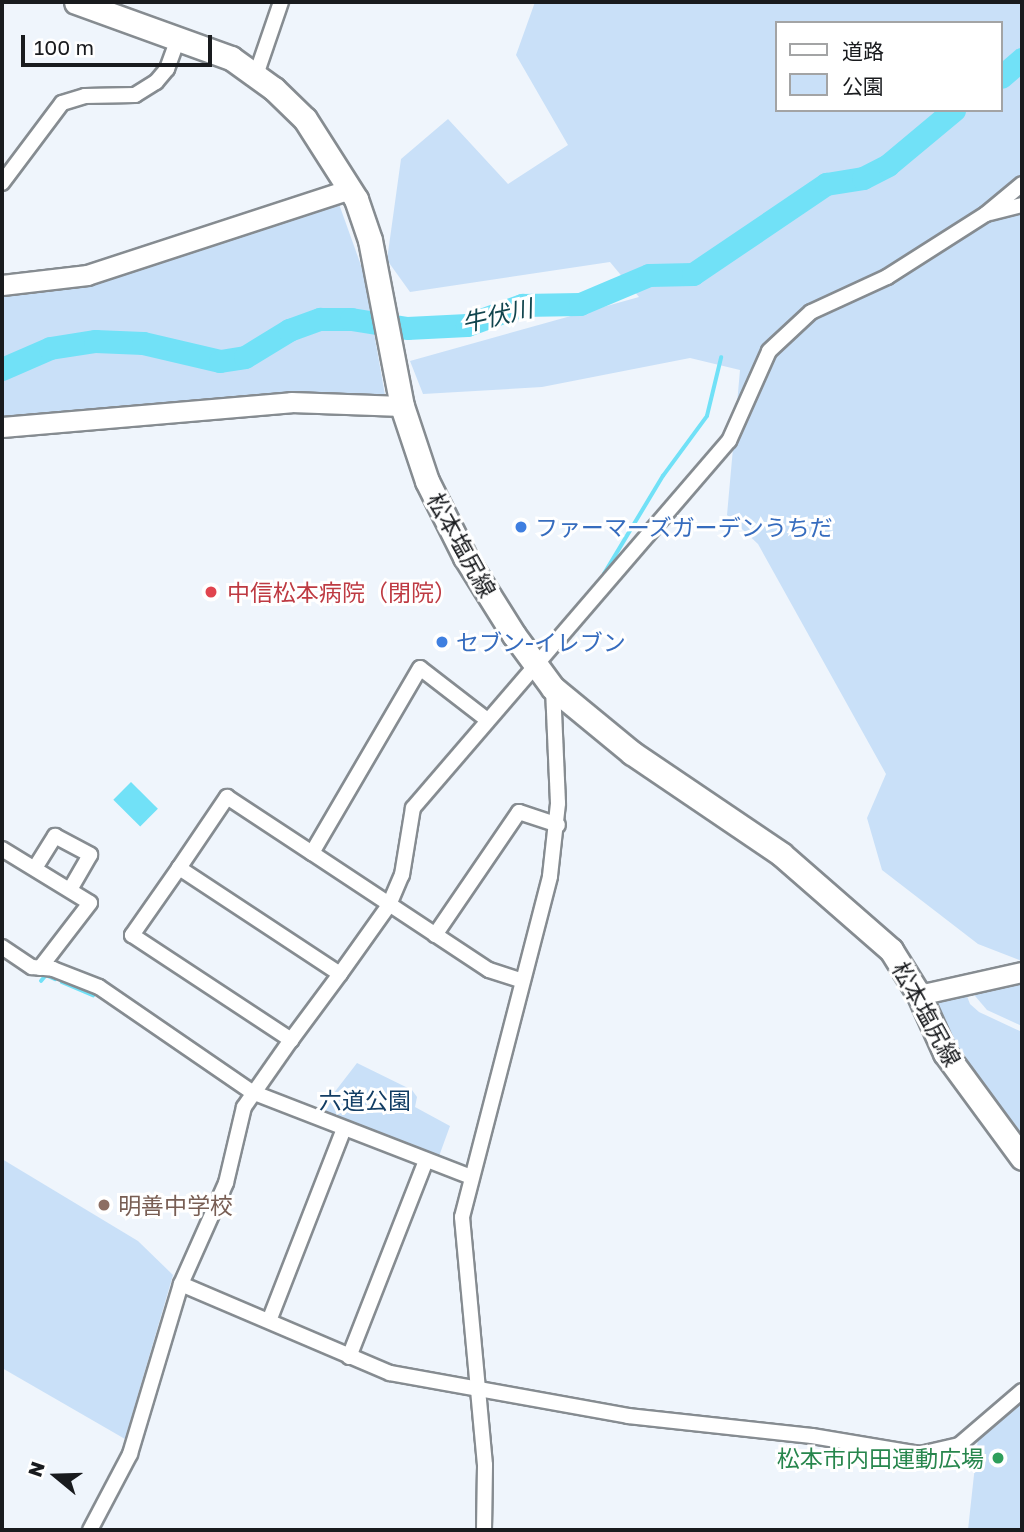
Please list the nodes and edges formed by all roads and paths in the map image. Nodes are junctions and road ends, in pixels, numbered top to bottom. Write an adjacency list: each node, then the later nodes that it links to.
1 (76, 2): 3 (main road, 松本塩尻線)
2 (281, 2): 4 (street)
3 (179, 36): 4 (main road, 松本塩尻線); 5 (street)
4 (256, 75): 7 (main road, 松本塩尻線)
5 (2, 183)
6 (1022, 184): 9 (street)
7 (353, 194): 10 (street); 11 (main road, 松本塩尻線)
8 (1022, 205): 9 (street)
9 (986, 214): 13 (street)
10 (2, 285)
11 (400, 398): 12 (street); 13 (main road, 松本塩尻線)
12 (2, 427)
13 (534, 662): 14 (main road, 松本塩尻線); 15 (street)
14 (553, 688): 16 (street); 29 (main road, 松本塩尻線)
15 (486, 719): 18 (street); 22 (street)
16 (558, 825): 23 (street); 28 (street)
17 (2, 849): 19 (street)
18 (312, 853): 20 (street); 22 (street)
19 (35, 868): 21 (street); 21 (street)
20 (179, 868): 27 (street); 30 (street)
21 (70, 889): 25 (street)
22 (389, 905): 23 (street); 27 (street)
23 (435, 935): 28 (street)
24 (4, 953): 25 (street)
25 (40, 968): 31 (street)
26 (1022, 972): 29 (street)
27 (340, 974): 30 (street)
28 (520, 980): 35 (street)
29 (919, 995): 33 (main road, 松本塩尻線)
30 (291, 1040): 31 (street)
31 (252, 1092): 32 (street); 36 (street)
32 (344, 1129): 34 (street); 37 (street)
33 (1022, 1158)
34 (426, 1161): 35 (street); 38 (street)
35 (471, 1177): 39 (street)
36 (181, 1284): 37 (street); 41 (street)
37 (269, 1321): 38 (street)
38 (349, 1357): 39 (street)
39 (479, 1388): 40 (street); 42 (street)
40 (1022, 1391)
41 (90, 1530)
42 (484, 1530)

